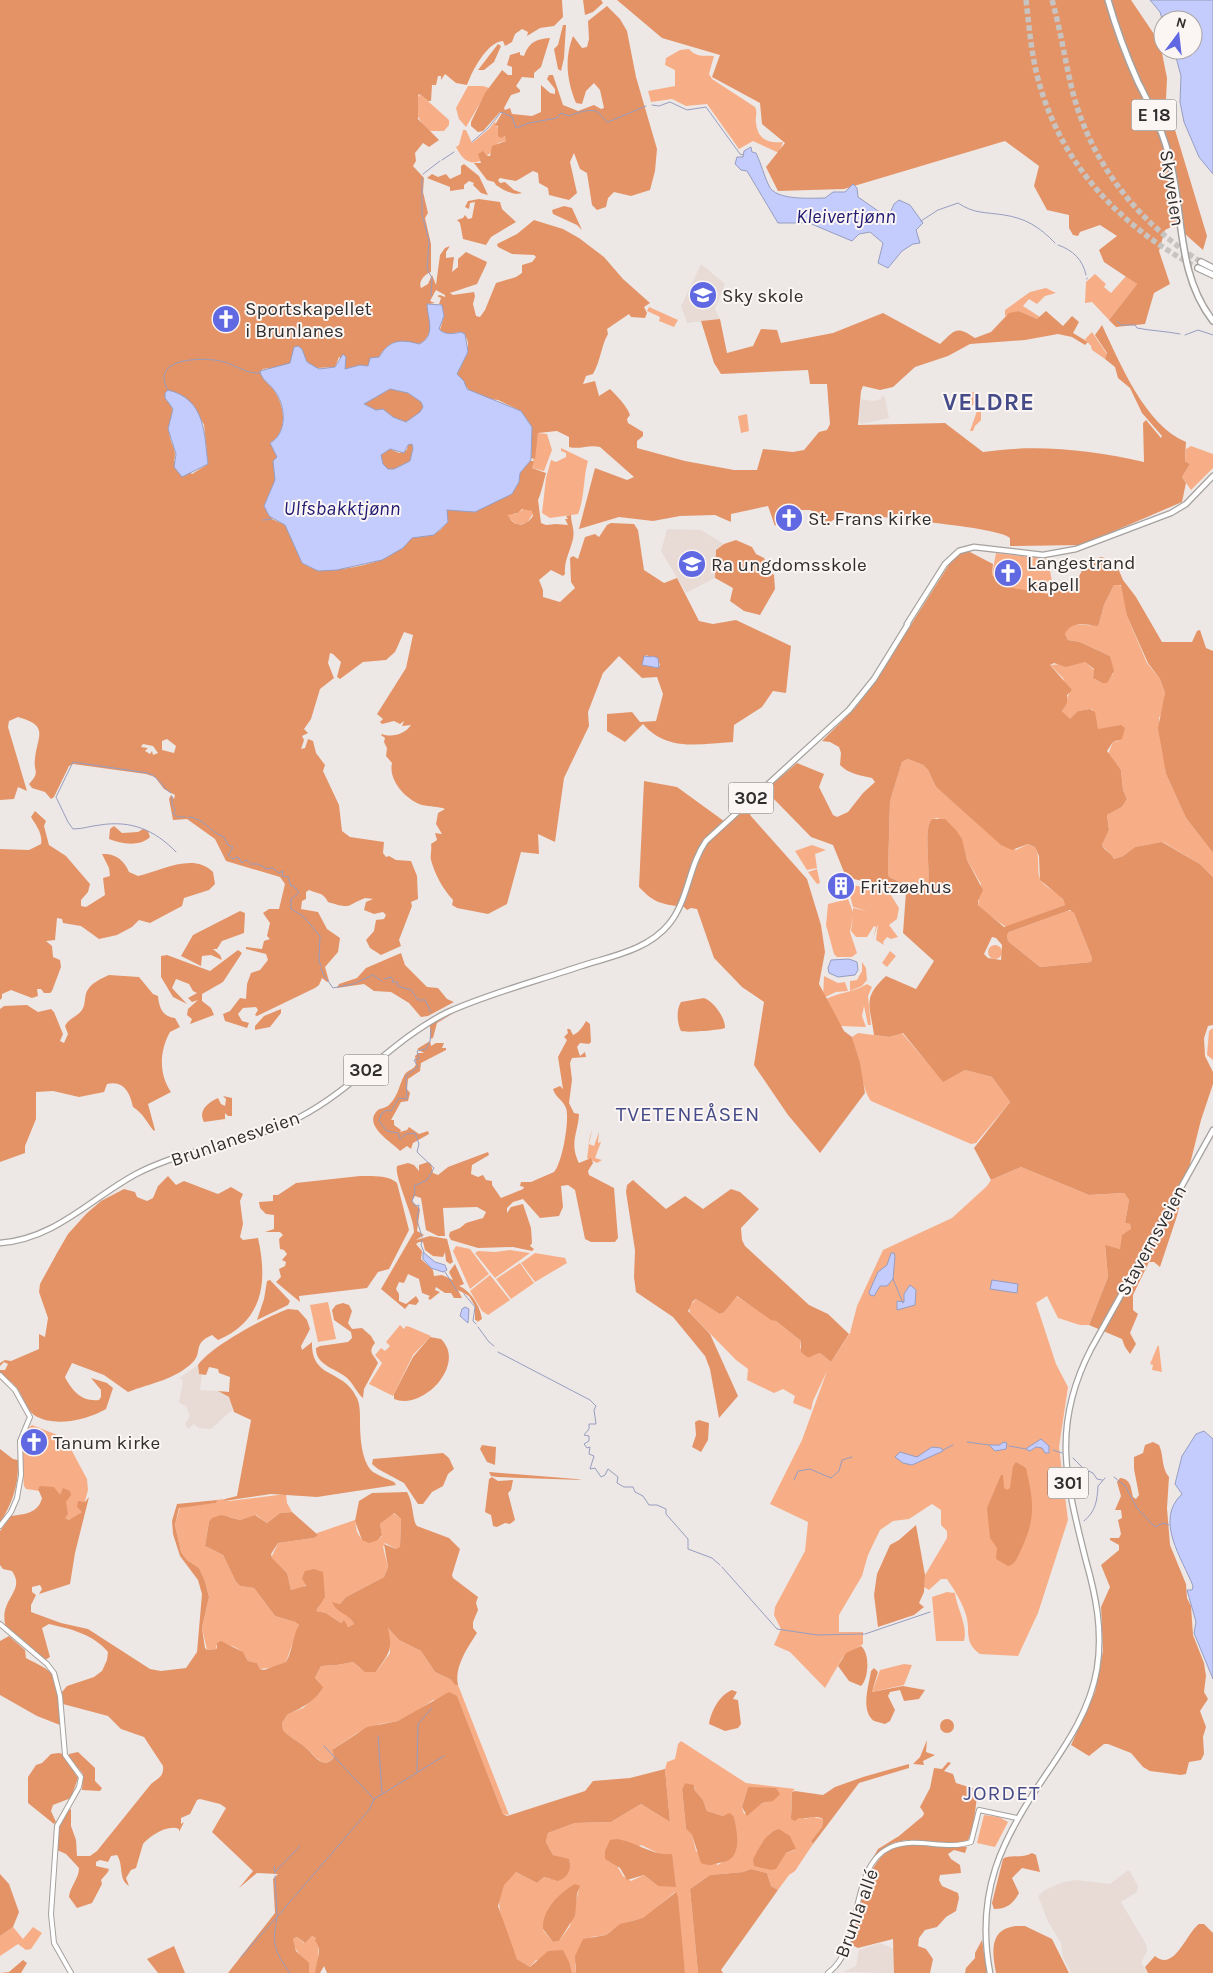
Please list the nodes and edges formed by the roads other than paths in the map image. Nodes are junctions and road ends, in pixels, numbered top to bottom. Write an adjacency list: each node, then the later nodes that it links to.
1 (1108, 0): 4 (highway, Skyveien / E 18)
2 (1213, 268): 3 (highway)
3 (1213, 275)
4 (1213, 320)
5 (1213, 476): 9 (main road, Brunlanesveien / 302)
6 (1213, 1125): 8 (main road, Stavernsveien / 301)
7 (1213, 1130): 8 (main road, Stavernsveien / 301)
8 (1191, 1168): 13 (main road, Stavernsveien / 301)
9 (0, 1243)
10 (0, 1375): 11 (main road)
11 (0, 1526)
12 (0, 1624): 14 (main road)
13 (1016, 1820): 15 (main road, Brunla allé); 16 (main road, Stavernsveien / 301)
14 (71, 1973)
15 (828, 1973)
16 (990, 1973)

